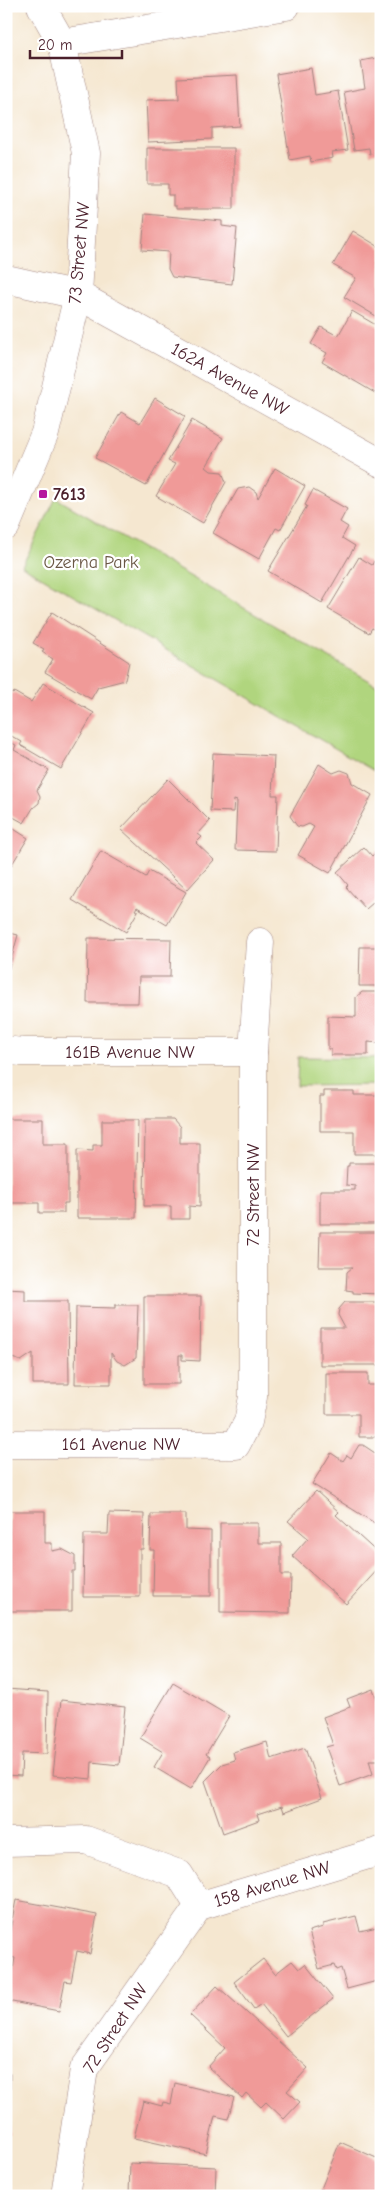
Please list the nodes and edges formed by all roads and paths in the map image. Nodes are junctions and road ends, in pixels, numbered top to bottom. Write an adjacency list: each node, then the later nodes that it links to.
1 (41, 6): 3 (street, 73 Street NW)
2 (286, 6): 3 (street)
3 (62, 43): 5 (street, 73 Street NW)
4 (6, 279): 5 (street, 162A Avenue NW)
5 (78, 295): 6 (street, 162A Avenue NW); 7 (street, 73 Street NW)
6 (381, 463)
7 (6, 526)
8 (260, 942): 10 (street, 72 Street NW)
9 (6, 1050): 10 (street, 161B Avenue NW)
10 (253, 1052): 12 (street, 72 Street NW)
11 (6, 1444): 12 (street, 161 Avenue NW)
12 (236, 1445)
13 (6, 1842): 15 (street, 158 Avenue NW)
14 (381, 1851): 15 (street, 158 Avenue NW)
15 (199, 1906): 16 (street, 72 Street NW)
16 (65, 2196)

